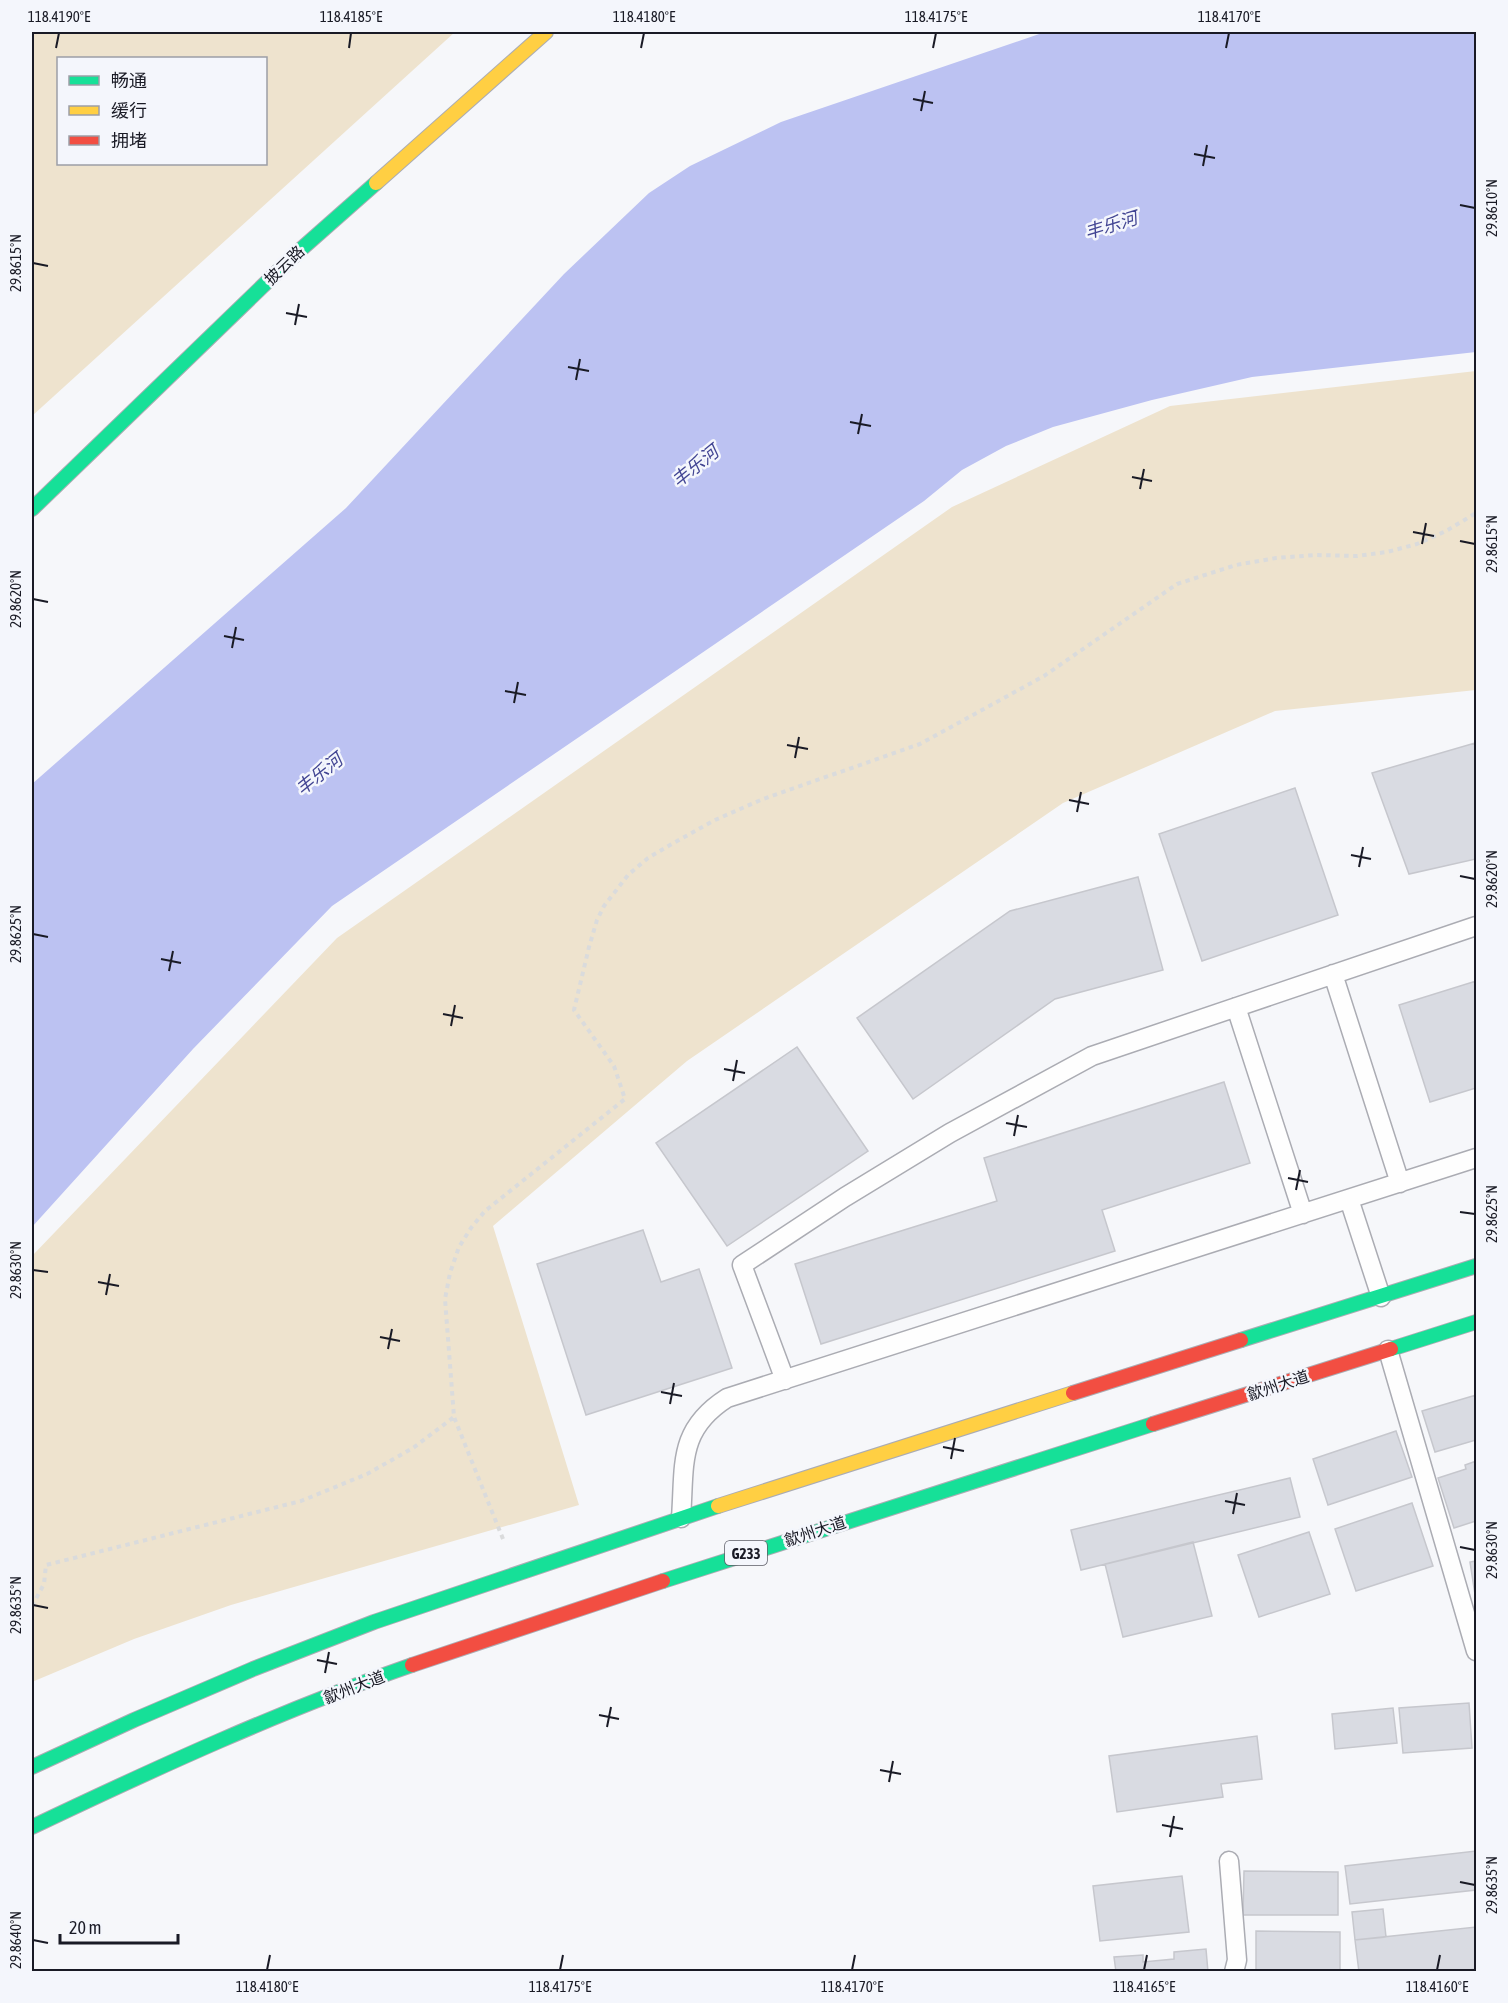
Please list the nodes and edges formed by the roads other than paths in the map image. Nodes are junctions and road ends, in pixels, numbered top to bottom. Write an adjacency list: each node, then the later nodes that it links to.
1 (546, 32): 2 (main road, 披云路)
2 (32, 509)
3 (1476, 926): 4 (lane)
4 (1333, 974): 5 (lane); 7 (lane)
5 (1236, 1007): 9 (lane); 14 (lane)
6 (1476, 1158): 7 (lane)
7 (1400, 1182): 8 (lane)
8 (1349, 1199): 9 (lane); 11 (lane)
9 (1303, 1214): 14 (lane)
10 (1476, 1266): 11 (main road)
11 (1381, 1297): 15 (main road)
12 (1476, 1322): 13 (main road, 歙州大道 / G233)
13 (1388, 1350): 16 (lane); 18 (main road, 歙州大道 / G233)
14 (785, 1380): 15 (lane)
15 (681, 1518): 17 (main road)
16 (1476, 1651)
17 (32, 1767)
18 (32, 1827)
19 (1229, 1861): 20 (lane)
20 (1234, 1971)

